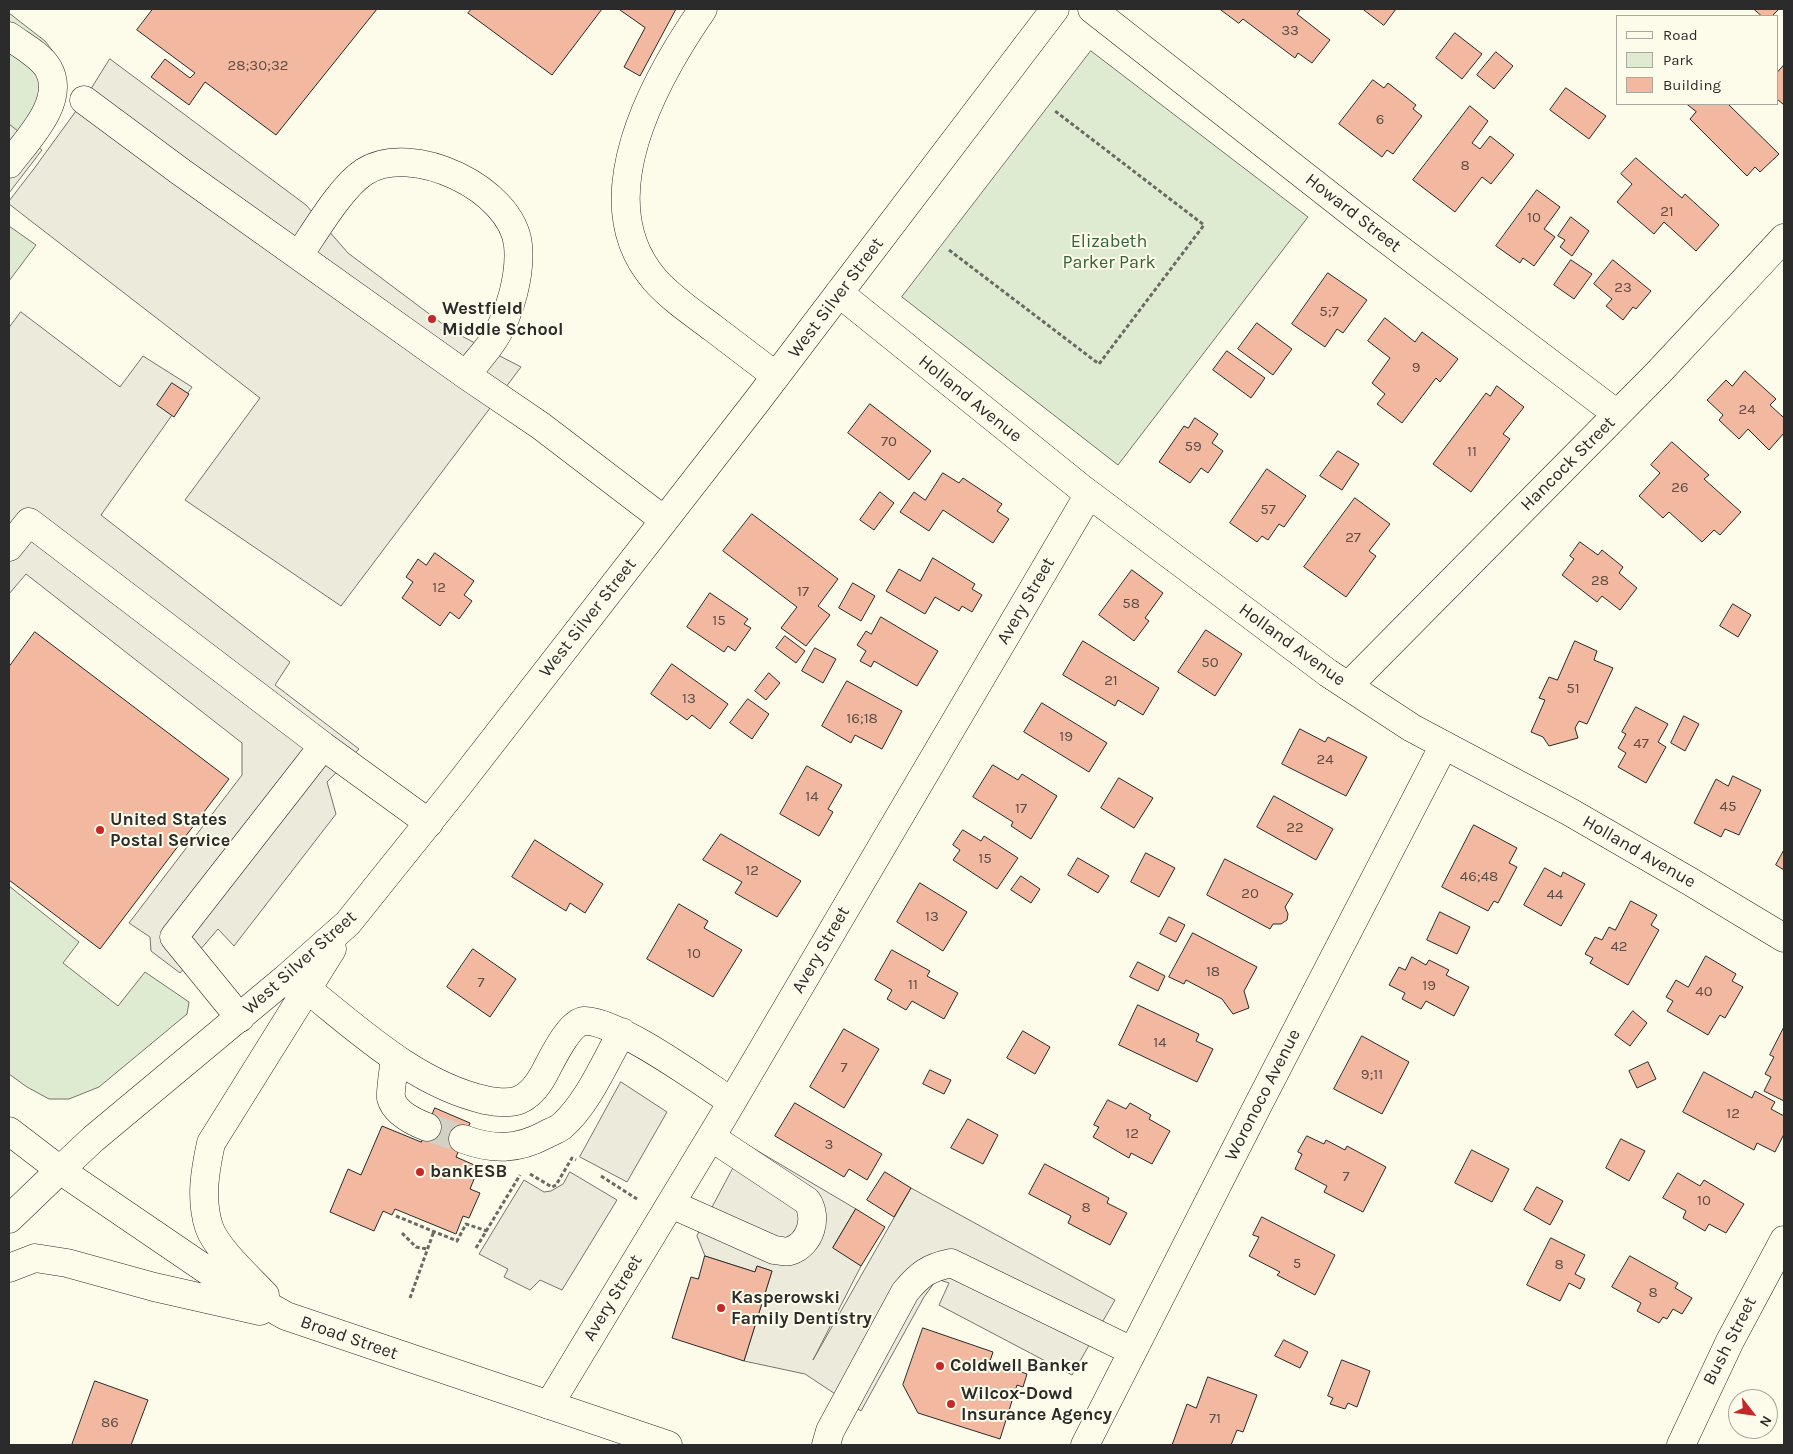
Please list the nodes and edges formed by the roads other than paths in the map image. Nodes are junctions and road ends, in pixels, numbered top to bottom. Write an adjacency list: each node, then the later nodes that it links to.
1 (703, 9): 11 (main road)
2 (1055, 9): 9 (main road, West Silver Street)
3 (1092, 9): 12 (main road, Howard Street)
4 (9, 36): 6 (main road)
5 (84, 100): 8 (main road)
6 (12, 155)
7 (1784, 238): 12 (main road, Hancock Street)
8 (299, 255): 10 (main road); 10 (main road)
9 (839, 294): 11 (main road, West Silver Street); 13 (main road, Holland Avenue)
10 (466, 375): 14 (main road)
11 (776, 376): 14 (main road, West Silver Street)
12 (1617, 414): 16 (main road, Hancock Street)
13 (1089, 494): 16 (main road, Holland Avenue); 26 (main road, Avery Street)
14 (664, 520): 19 (main road, West Silver Street)
15 (9, 547): 18 (main road)
16 (1348, 686): 17 (main road, Holland Avenue)
17 (1444, 745): 21 (main road, Holland Avenue); 37 (main road, Woronoco Avenue)
18 (323, 746): 19 (main road); 23 (main road)
19 (429, 823): 20 (main road, West Silver Street)
20 (348, 923): 22 (main road); 23 (main road, West Silver Street)
21 (1784, 938)
22 (307, 989): 25 (main road); 36 (main road)
23 (240, 1018): 31 (main road, West Silver Street)
24 (622, 1032): 25 (main road); 26 (main road); 30 (main road)
25 (395, 1058): 27 (main road)
26 (732, 1102): 29 (main road, Avery Street)
27 (427, 1126)
28 (9, 1131): 31 (main road, Broad Street)
29 (711, 1137): 32 (main road, Avery Street); 32 (main road)
30 (463, 1139)
31 (60, 1170): 33 (main road, West Silver Street); 36 (main road, Broad Street)
32 (670, 1204): 38 (main road, Avery Street)
33 (9, 1219)
34 (1784, 1240): 42 (main road, Bush Street)
35 (9, 1268): 36 (main road)
36 (286, 1316): 38 (main road, Broad Street)
37 (1132, 1351): 40 (main road); 41 (main road, Woronoco Avenue)
38 (549, 1405): 39 (main road, Broad Street)
39 (668, 1445)
40 (826, 1445)
41 (1085, 1445)
42 (1681, 1445)

